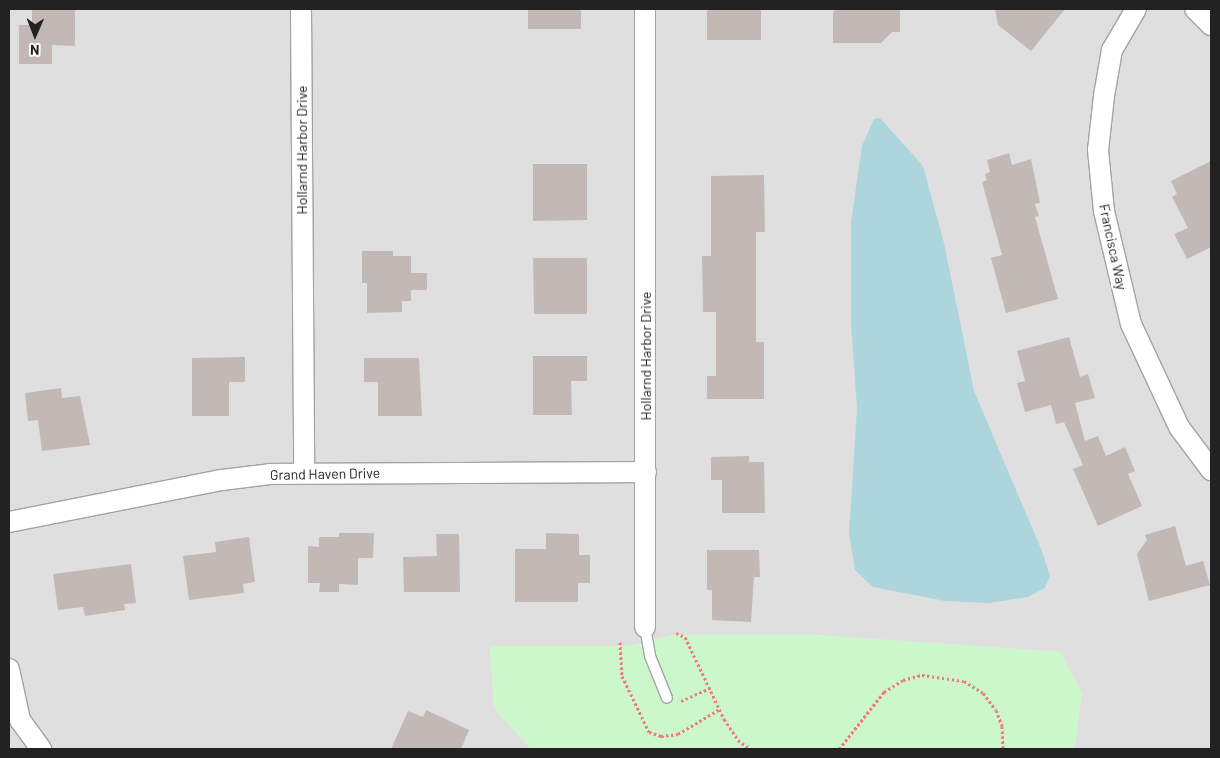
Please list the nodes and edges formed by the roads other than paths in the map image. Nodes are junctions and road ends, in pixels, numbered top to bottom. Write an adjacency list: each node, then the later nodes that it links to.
1 (301, 9): 7 (street, Hollarnd Harbor Drive)
2 (645, 9): 8 (street, Hollarnd Harbor Drive)
3 (1136, 9): 6 (street, Francisca Way)
4 (1195, 9): 5 (street)
5 (1211, 25)
6 (1211, 470)
7 (304, 472): 8 (street, Grand Haven Drive); 9 (street, Grand Haven Drive)
8 (646, 472): 10 (street, Hollarnd Harbor Drive)
9 (9, 522)
10 (645, 627): 12 (lane, Hollarnd Harbor Drive)
11 (9, 669): 13 (street)
12 (668, 698)
13 (41, 749)

